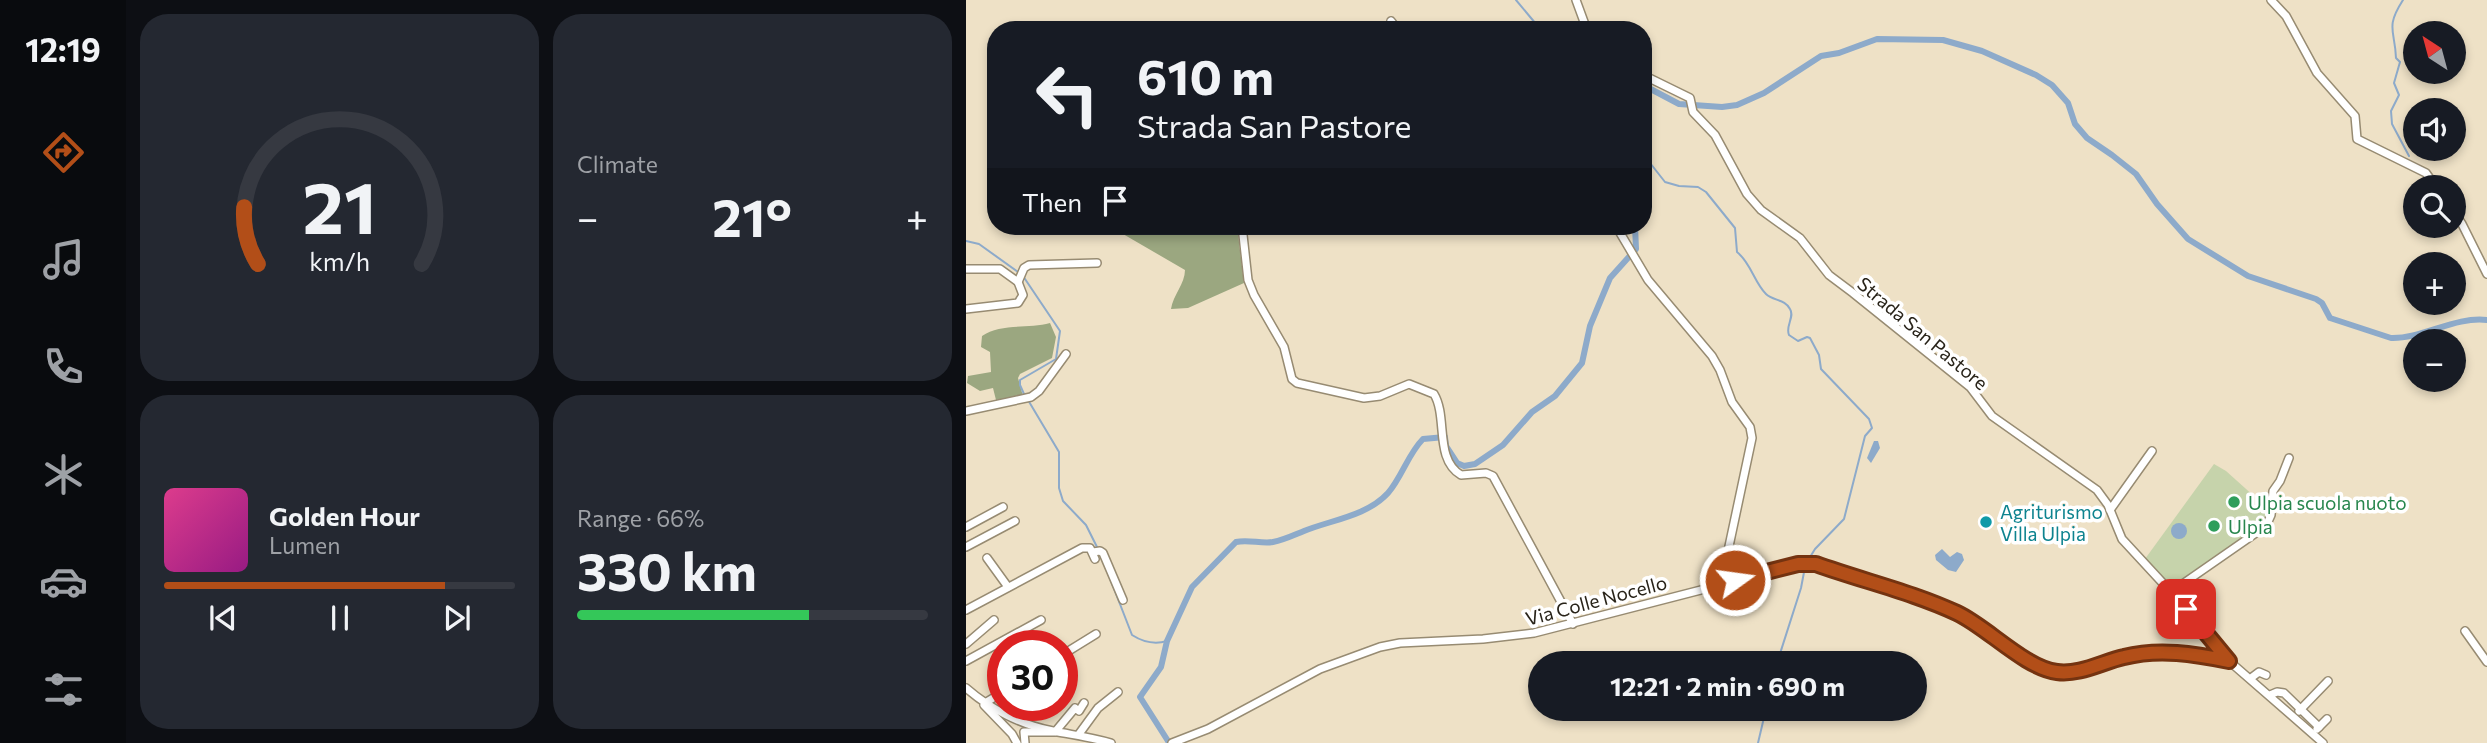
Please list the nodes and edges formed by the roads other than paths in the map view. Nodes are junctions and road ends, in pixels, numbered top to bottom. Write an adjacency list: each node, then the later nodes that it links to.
1 (1576, 0): 3 (street)
2 (2271, 0): 5 (street)
3 (1584, 21)
4 (1652, 80): 21 (street, Strada San Pastore)
5 (2427, 175)
6 (2466, 232): 11 (street)
7 (1243, 235): 18 (street)
8 (1622, 235): 26 (street)
9 (1097, 263): 12 (street)
10 (966, 269): 12 (street)
11 (2487, 274)
12 (1020, 277): 13 (street)
13 (966, 309)
14 (1066, 354): 15 (street)
15 (966, 411)
16 (2152, 451): 21 (street)
17 (2289, 458): 28 (street)
18 (1461, 475): 19 (street); 33 (street)
19 (1449, 477)
20 (1003, 507): 23 (street)
21 (2110, 510): 28 (street, Strada San Pastore)
22 (1015, 521): 24 (street)
23 (966, 527)
24 (966, 547)
25 (987, 558): 27 (street)
26 (1735, 580): 33 (street, Via Colle Nocello); 39 (street, Via Colle Nocello)
27 (1008, 587): 29 (street); 30 (street)
28 (2171, 592): 39 (street, Strada San Pastore)
29 (1123, 600)
30 (966, 610)
31 (993, 620): 36 (street)
32 (1041, 620): 38 (street)
33 (1573, 624): 64 (street, Via Colle Nocello)
34 (2465, 631): 40 (street)
35 (1096, 635): 37 (street)
36 (966, 644)
37 (1078, 646)
38 (966, 660)
39 (2228, 661): 41 (street); 43 (street, Via Colle Nocello)
40 (2487, 662)
41 (2224, 671)
42 (2266, 675): 43 (street)
43 (2251, 678): 47 (street, Via Colle Nocello)
44 (2328, 681): 52 (street)
45 (966, 688): 49 (street)
46 (1118, 692): 59 (street)
47 (2270, 695): 52 (street); 53 (street, Via Colle Nocello)
48 (987, 699): 49 (street)
49 (982, 701): 51 (street); 61 (street)
50 (1084, 703): 58 (street)
51 (987, 704)
52 (2300, 709): 53 (street); 56 (street)
53 (2294, 717): 60 (street, Via Colle Nocello)
54 (2327, 719): 56 (street)
55 (1019, 721): 57 (street); 58 (street); 61 (street)
56 (2319, 727): 60 (street)
57 (1024, 732): 58 (street); 61 (street); 62 (street)
58 (1055, 732): 59 (street)
59 (1079, 734): 63 (street)
60 (2311, 734): 65 (street, Via Colle Nocello)
61 (1013, 740)
62 (1025, 743)
63 (1111, 743)
64 (1172, 743)
65 (2323, 743)

